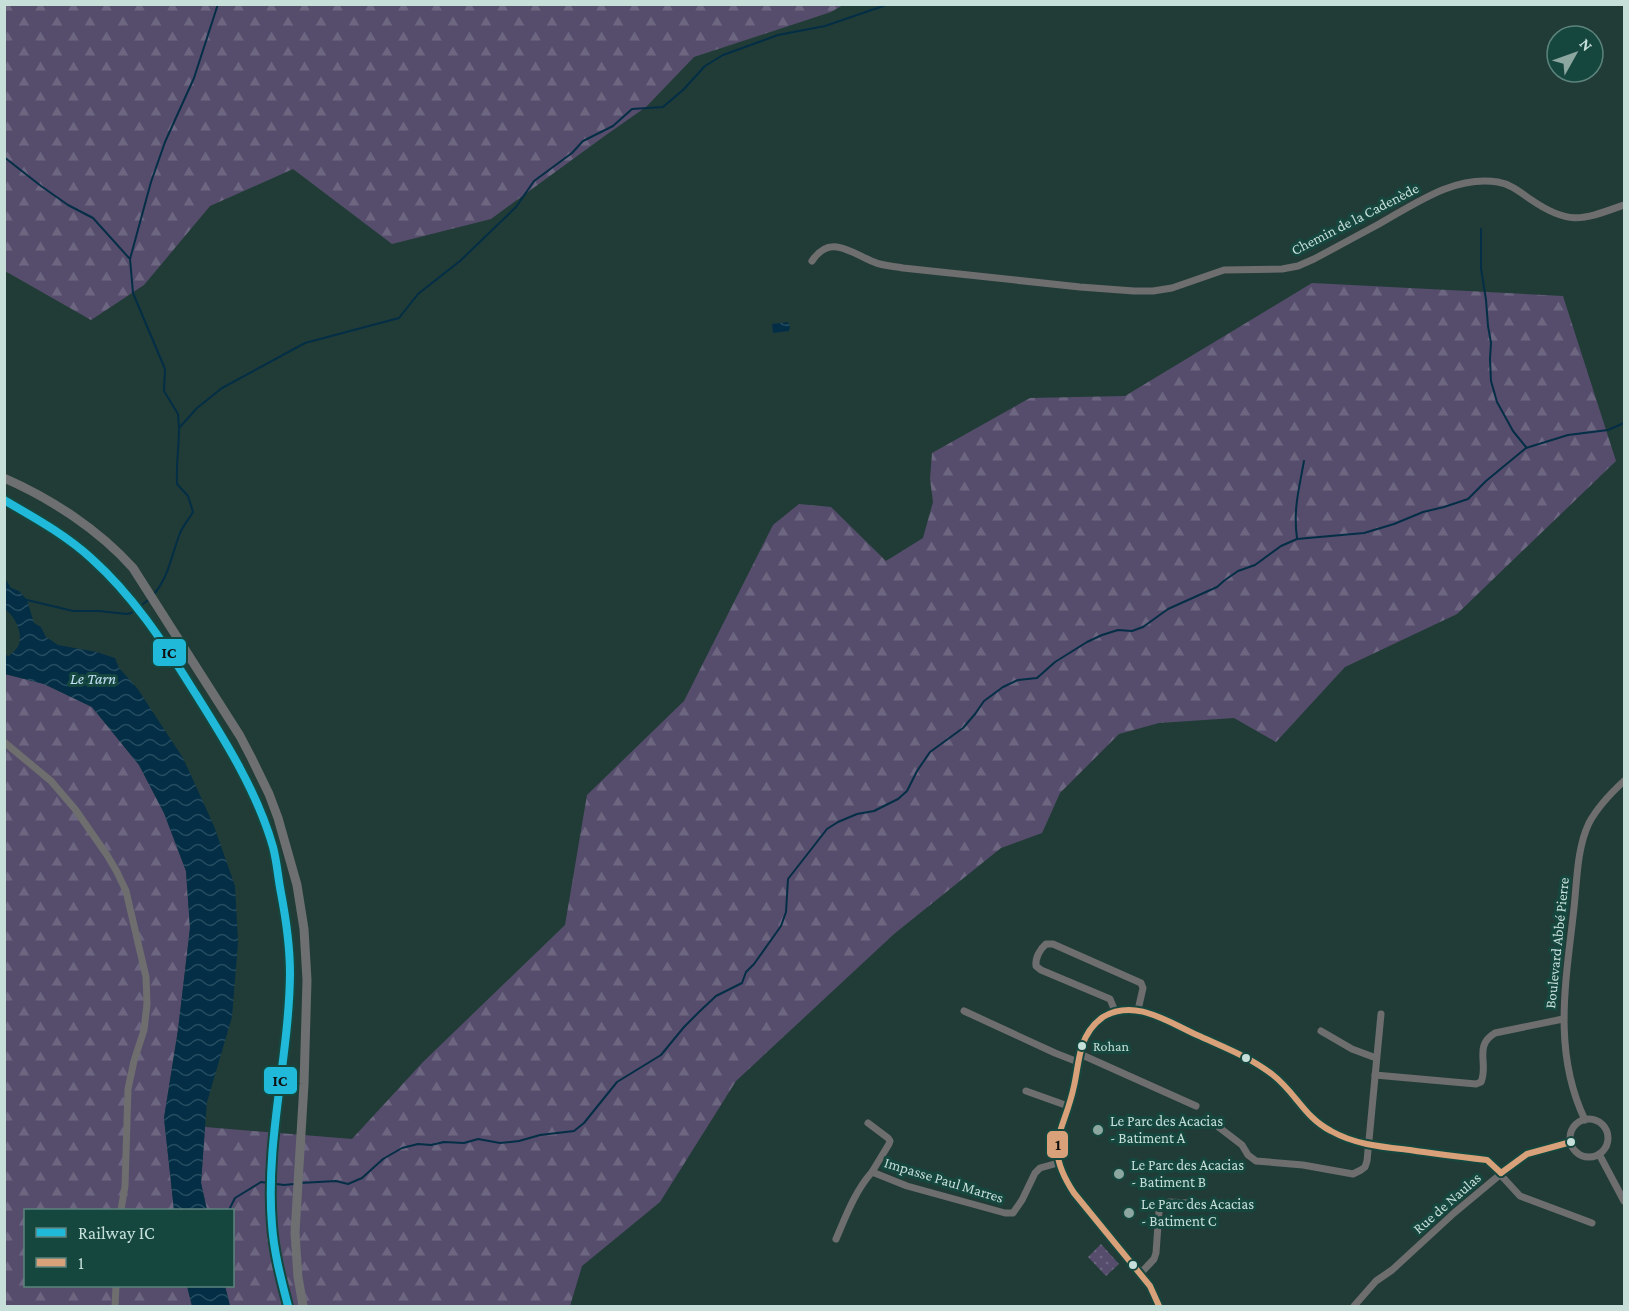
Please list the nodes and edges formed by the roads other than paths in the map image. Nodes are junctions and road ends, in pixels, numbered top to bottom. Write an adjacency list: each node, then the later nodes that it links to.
1 (1624, 205): 2 (street, Chemin de la Cadenède)
2 (812, 261)
3 (4, 478): 36 (main road)
4 (4, 742): 30 (street)
5 (1624, 781): 10 (street, Boulevard Abbé Pierre)
6 (1138, 1010): 8 (street); 8 (street); 23 (street)
7 (964, 1011): 14 (street)
8 (1116, 1011): 12 (street)
9 (1381, 1014): 13 (street)
10 (1563, 1019): 15 (street); 19 (street, Boulevard Abbé Pierre)
11 (1321, 1031): 13 (street)
12 (1080, 1054): 14 (street); 18 (street)
13 (1376, 1058): 15 (street)
14 (1078, 1062): 17 (street)
15 (1375, 1075): 23 (street)
16 (1026, 1091): 17 (street)
17 (1068, 1106): 25 (street)
18 (1196, 1106)
19 (1585, 1120): 22 (street); 24 (street)
20 (1212, 1122): 23 (street)
21 (868, 1123): 26 (street)
22 (1571, 1142): 24 (street); 27 (street, Rue de Naulas)
23 (1368, 1144): 27 (street)
24 (1599, 1154): 28 (street)
25 (1058, 1163): 26 (street, Impasse Paul Marres); 33 (street)
26 (872, 1172): 32 (street, Impasse Paul Marres)
27 (1501, 1173): 31 (street); 38 (street, Rue de Naulas)
28 (1624, 1201)
29 (1189, 1203): 33 (street)
30 (121, 1209)
31 (1592, 1223)
32 (836, 1239)
33 (1140, 1274): 37 (street)
34 (116, 1287): 35 (street)
35 (115, 1306)
36 (303, 1306)
37 (1159, 1306)
38 (1354, 1306)

